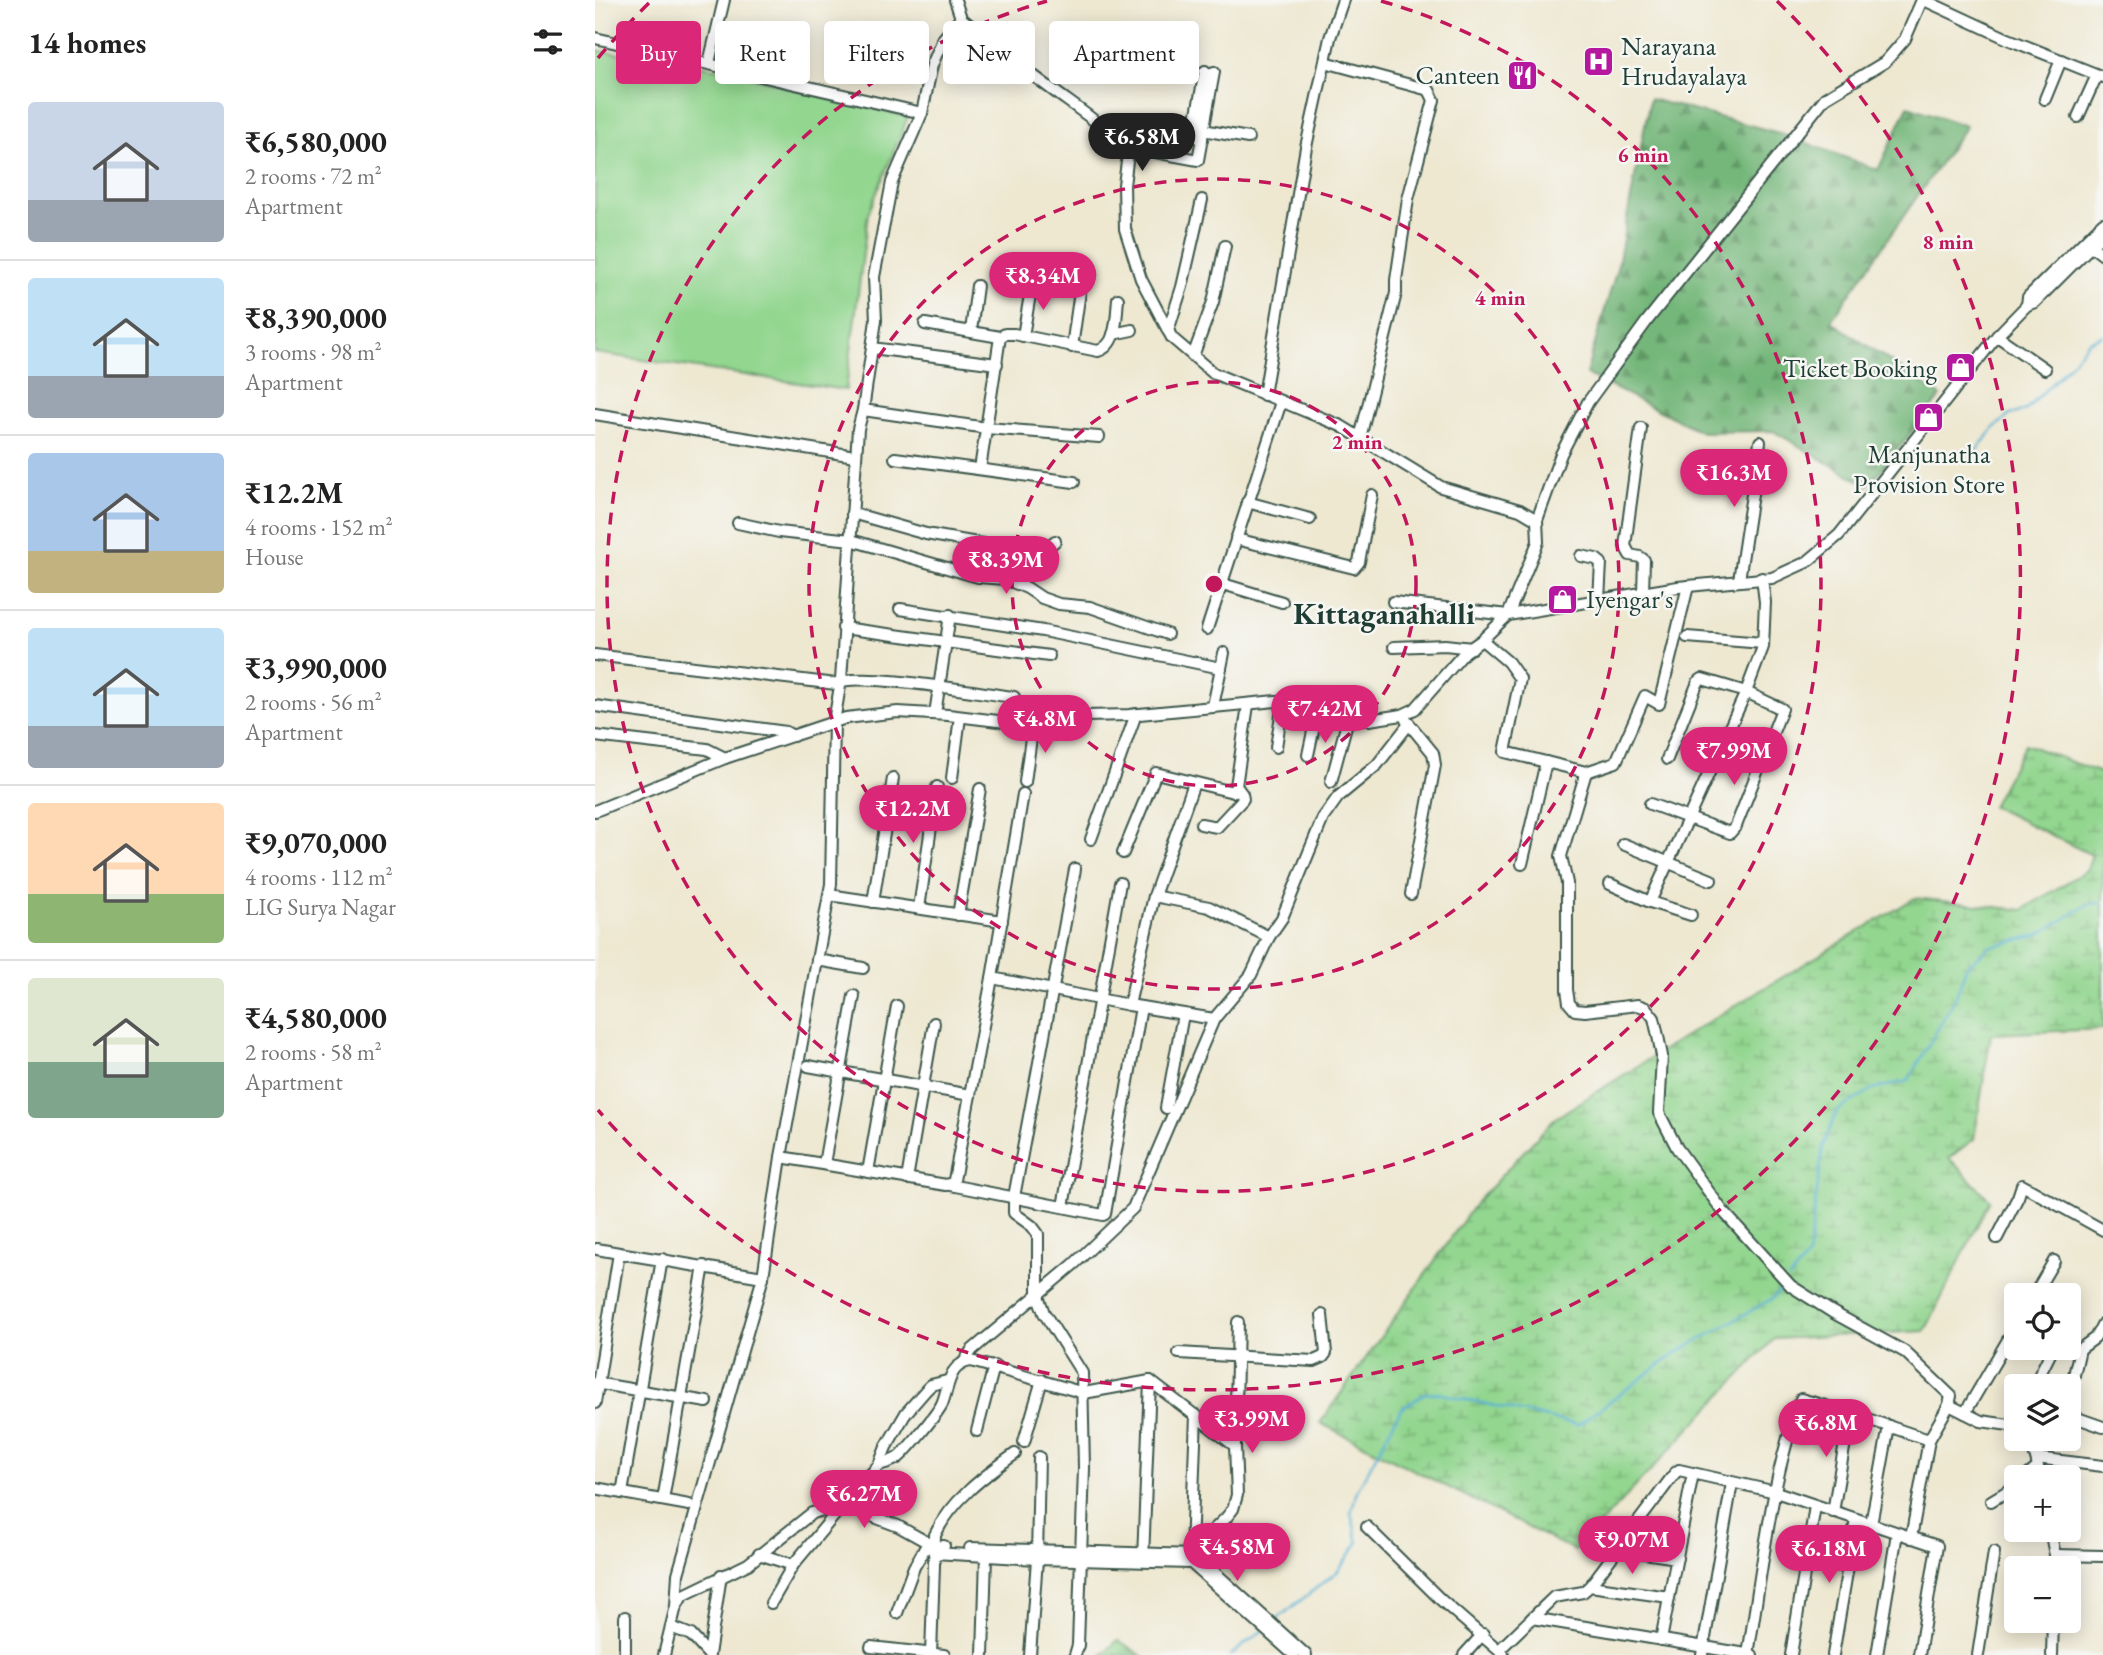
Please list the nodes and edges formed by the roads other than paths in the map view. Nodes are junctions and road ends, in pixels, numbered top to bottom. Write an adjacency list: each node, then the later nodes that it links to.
1 (724, 0): 9 (street)
2 (955, 0): 5 (street)
3 (1343, 0): 8 (street)
4 (1923, 0): 7 (street); 58 (street)
5 (961, 18): 13 (street); 17 (street)
6 (595, 38): 9 (street)
7 (2061, 60): 11 (street); 12 (street)
8 (1325, 62): 41 (street); 48 (street)
9 (709, 63): 13 (street)
10 (1210, 71): 15 (street)
11 (2100, 76): 14 (street)
12 (2045, 99)
13 (922, 113): 37 (street)
14 (2078, 117)
15 (1202, 135): 16 (street); 17 (street)
16 (1248, 138)
17 (1128, 154): 31 (street)
18 (1202, 200): 31 (street)
19 (2103, 223): 21 (street)
20 (2103, 234): 21 (street)
21 (2087, 243): 23 (street); 34 (street)
22 (1225, 246): 38 (street)
23 (2103, 255)
24 (1032, 283): 33 (street)
25 (977, 286): 30 (street)
26 (1080, 291): 36 (street)
27 (1118, 299): 32 (street)
28 (925, 324): 30 (street)
29 (1132, 330): 32 (street)
30 (971, 331): 35 (street)
31 (1168, 331): 38 (street)
32 (1113, 334): 36 (street)
33 (1023, 336): 35 (street); 36 (street)
34 (1997, 336): 40 (street); 64 (street)
35 (1000, 337): 39 (street)
36 (1072, 346)
37 (872, 348): 39 (street); 43 (street)
38 (1193, 356): 41 (street)
39 (997, 364): 45 (street)
40 (2045, 369)
41 (1264, 395): 42 (street)
42 (1281, 402): 48 (street); 55 (street)
43 (863, 410): 45 (street); 50 (street)
44 (595, 414): 50 (street)
45 (987, 428): 47 (street); 52 (street)
46 (1641, 428): 68 (street)
47 (1099, 437)
48 (1360, 438): 58 (street)
49 (1760, 442): 65 (street)
50 (855, 456): 56 (street)
51 (895, 458): 52 (street)
52 (980, 469): 53 (street)
53 (1074, 482)
54 (1372, 495): 60 (street)
55 (1247, 502): 57 (street); 60 (street)
56 (852, 513): 61 (street); 62 (street)
57 (1310, 519)
58 (1537, 520): 74 (street)
59 (738, 523): 61 (street)
60 (1236, 538): 66 (street)
61 (851, 540): 75 (street); 77 (street)
62 (1055, 541)
63 (1581, 556): 69 (street)
64 (1762, 578): 65 (street); 81 (street)
65 (1739, 580): 67 (street)
66 (1223, 584): 70 (street); 76 (street)
67 (1688, 586): 68 (street); 111 (street)
68 (1643, 592): 69 (street)
69 (1599, 600): 74 (street)
70 (1282, 602)
71 (1393, 602): 74 (street)
72 (900, 609): 73 (street)
73 (950, 615): 80 (street); 87 (street)
74 (1509, 615): 79 (street)
75 (843, 628): 80 (street); 88 (street)
76 (1207, 629)
77 (1167, 634)
78 (1687, 637): 81 (street)
79 (1482, 640): 83 (street); 110 (street)
80 (945, 642): 86 (street); 89 (street)
81 (1763, 643): 90 (street)
82 (1394, 647): 83 (street)
83 (1472, 648): 101 (street)
84 (1224, 653): 87 (street)
85 (595, 655): 88 (street)
86 (1049, 656)
87 (1220, 668): 95 (street)
88 (841, 680): 89 (street); 102 (street)
89 (938, 686): 91 (street); 97 (street)
90 (1746, 692): 109 (street); 121 (street); 121 (street)
91 (1014, 697)
92 (1283, 702): 93 (street); 96 (street); 106 (street)
93 (1248, 705): 95 (street); 116 (street)
94 (595, 706): 105 (street)
95 (1213, 706): 98 (street)
96 (1318, 708): 99 (street); 107 (street)
97 (935, 714): 100 (street); 102 (street)
98 (1136, 714): 103 (street); 123 (street)
99 (1349, 715): 101 (street); 114 (street)
100 (960, 716): 103 (street); 113 (street)
101 (1406, 720): 132 (street); 141 (street)
102 (834, 722): 105 (street); 133 (street)
103 (1033, 723): 140 (street)
104 (595, 736): 108 (street)
105 (793, 736): 108 (street)
106 (1276, 747)
107 (1308, 755)
108 (725, 758): 120 (street)
109 (1667, 759)
110 (1546, 762): 111 (street); 127 (street)
111 (1586, 772): 196 (street)
112 (893, 778): 135 (street)
113 (952, 778)
114 (1331, 782)
115 (1194, 783): 116 (street); 125 (street); 134 (street)
116 (1236, 786): 122 (street)
117 (937, 787): 137 (street)
118 (980, 789): 138 (street)
119 (1650, 804): 121 (street)
120 (595, 811)
121 (1687, 818): 126 (street)
122 (1201, 824)
123 (1091, 839)
124 (1623, 844): 126 (street)
125 (1123, 853)
126 (1668, 861): 129 (street); 136 (street)
127 (1522, 864)
128 (1075, 869): 145 (street)
129 (1711, 880)
130 (1120, 883): 147 (street)
131 (1610, 884): 136 (street)
132 (1411, 894)
133 (829, 895): 135 (street); 142 (street)
134 (1154, 896): 141 (street); 148 (street)
135 (873, 902): 137 (street)
136 (1650, 902): 139 (street)
137 (919, 908): 138 (street)
138 (958, 915): 140 (street)
139 (1691, 915)
140 (1002, 921): 144 (street)
141 (1269, 937): 152 (street)
142 (817, 960): 143 (street); 160 (street)
143 (863, 968)
144 (992, 978): 145 (street); 158 (street)
145 (1053, 990): 147 (street); 165 (street)
146 (854, 996): 155 (street)
147 (1100, 998): 148 (street); 166 (street)
148 (1129, 1005): 150 (street)
149 (897, 1006): 156 (street)
150 (1141, 1007): 151 (street); 166 (street)
151 (1183, 1014): 152 (street); 159 (street)
152 (1214, 1019): 176 (street)
153 (934, 1023): 157 (street)
154 (809, 1066): 155 (street)
155 (841, 1072): 156 (street); 161 (street)
156 (884, 1080): 157 (street); 162 (street)
157 (923, 1086): 158 (street); 163 (street)
158 (970, 1095): 164 (street)
159 (1166, 1108)
160 (781, 1157): 161 (street); 174 (street)
161 (824, 1164): 162 (street)
162 (868, 1172): 163 (street)
163 (907, 1179): 164 (street)
164 (950, 1185): 165 (street)
165 (1014, 1197): 166 (street); 176 (street)
166 (1063, 1207)
167 (2103, 1230): 168 (street)
168 (1997, 1238)
169 (597, 1249): 170 (street)
170 (619, 1253): 171 (street); 190 (street)
171 (662, 1259): 173 (street); 191 (street)
172 (2054, 1261): 175 (street)
173 (704, 1266): 174 (street); 193 (street)
174 (763, 1277): 248 (street)
175 (2041, 1283)
176 (1038, 1296): 185 (street); 192 (street)
177 (1322, 1315): 184 (street)
178 (1238, 1321): 184 (street)
179 (2103, 1323): 180 (street)
180 (2099, 1338): 182 (street)
181 (2004, 1346): 198 (street)
182 (2081, 1348)
183 (1179, 1353): 184 (street)
184 (1237, 1357): 207 (street)
185 (964, 1362): 186 (street); 188 (street)
186 (994, 1366): 187 (street); 204 (street)
187 (1042, 1380): 192 (street); 206 (street)
188 (947, 1381): 210 (street); 210 (street)
189 (1150, 1381): 192 (street); 199 (street); 241 (street)
190 (597, 1383): 191 (street); 195 (street)
191 (639, 1391): 193 (street); 217 (street)
192 (1084, 1394): 238 (street)
193 (681, 1399): 194 (street); 219 (street)
194 (707, 1402)
195 (595, 1403)
196 (1949, 1405): 198 (street); 205 (street)
197 (1850, 1413): 202 (street); 216 (street); 224 (street)
198 (1965, 1413): 201 (street)
199 (1196, 1415): 207 (street); 239 (street)
200 (2081, 1419): 203 (street)
201 (2004, 1424)
202 (1889, 1426): 205 (street); 226 (street)
203 (2103, 1427)
204 (977, 1431)
205 (1929, 1440): 229 (street)
206 (1024, 1442)
207 (1235, 1446): 239 (street)
208 (1015, 1454): 231 (street)
209 (1039, 1457): 235 (street)
210 (879, 1465): 222 (street)
211 (2103, 1466): 212 (street)
212 (2081, 1467)
213 (1693, 1473): 214 (street); 232 (street); 242 (street)
214 (1732, 1483): 216 (street); 258 (street)
215 (595, 1488): 217 (street)
216 (1776, 1492): 223 (street); 270 (street)
217 (622, 1493): 219 (street)
218 (2004, 1493): 220 (street)
219 (663, 1500): 221 (street)
220 (1991, 1501)
221 (689, 1505)
222 (843, 1505): 231 (street); 234 (street); 243 (street)
223 (1815, 1506): 224 (street); 271 (street)
224 (1833, 1511): 225 (street)
225 (1856, 1519): 226 (street); 272 (street)
226 (1871, 1524): 228 (street)
227 (1367, 1527): 255 (street)
228 (1897, 1533): 229 (street); 273 (street)
229 (1912, 1538): 274 (street)
230 (2052, 1542): 236 (street)
231 (934, 1549): 235 (street); 237 (street); 249 (street); 260 (street)
232 (1618, 1549): 242 (street); 245 (street)
233 (1994, 1552): 275 (street)
234 (759, 1554): 243 (street); 244 (street)
235 (1037, 1555): 237 (street); 238 (street); 265 (street)
236 (2055, 1555): 240 (street)
237 (986, 1556): 264 (street)
238 (1082, 1556): 241 (street); 266 (street)
239 (1191, 1556): 241 (street); 252 (street)
240 (2103, 1556)
241 (1143, 1558)
242 (1677, 1558): 246 (street)
243 (793, 1564): 247 (street)
244 (721, 1575): 248 (street); 253 (street)
245 (1590, 1586): 246 (street); 251 (street)
246 (1669, 1597): 256 (street)
247 (771, 1603)
248 (676, 1606): 253 (street)
249 (897, 1613)
250 (625, 1617): 261 (street)
251 (1532, 1618): 256 (street); 259 (street)
252 (1266, 1626): 267 (street); 268 (street)
253 (671, 1627): 262 (street)
254 (2053, 1633): 276 (street)
255 (1483, 1634): 259 (street); 269 (street)
256 (1661, 1640): 258 (street)
257 (871, 1647): 260 (street)
258 (1703, 1651): 270 (street)
259 (1502, 1652)
260 (931, 1654): 263 (street)
261 (625, 1655)
262 (664, 1655)
263 (944, 1655)
264 (983, 1655)
265 (1030, 1655)
266 (1075, 1655)
267 (1294, 1655)
268 (1306, 1655)
269 (1464, 1655)
270 (1750, 1655)
271 (1791, 1655)
272 (1833, 1655)
273 (1877, 1655)
274 (1919, 1655)
275 (1978, 1655)
276 (2052, 1655)

